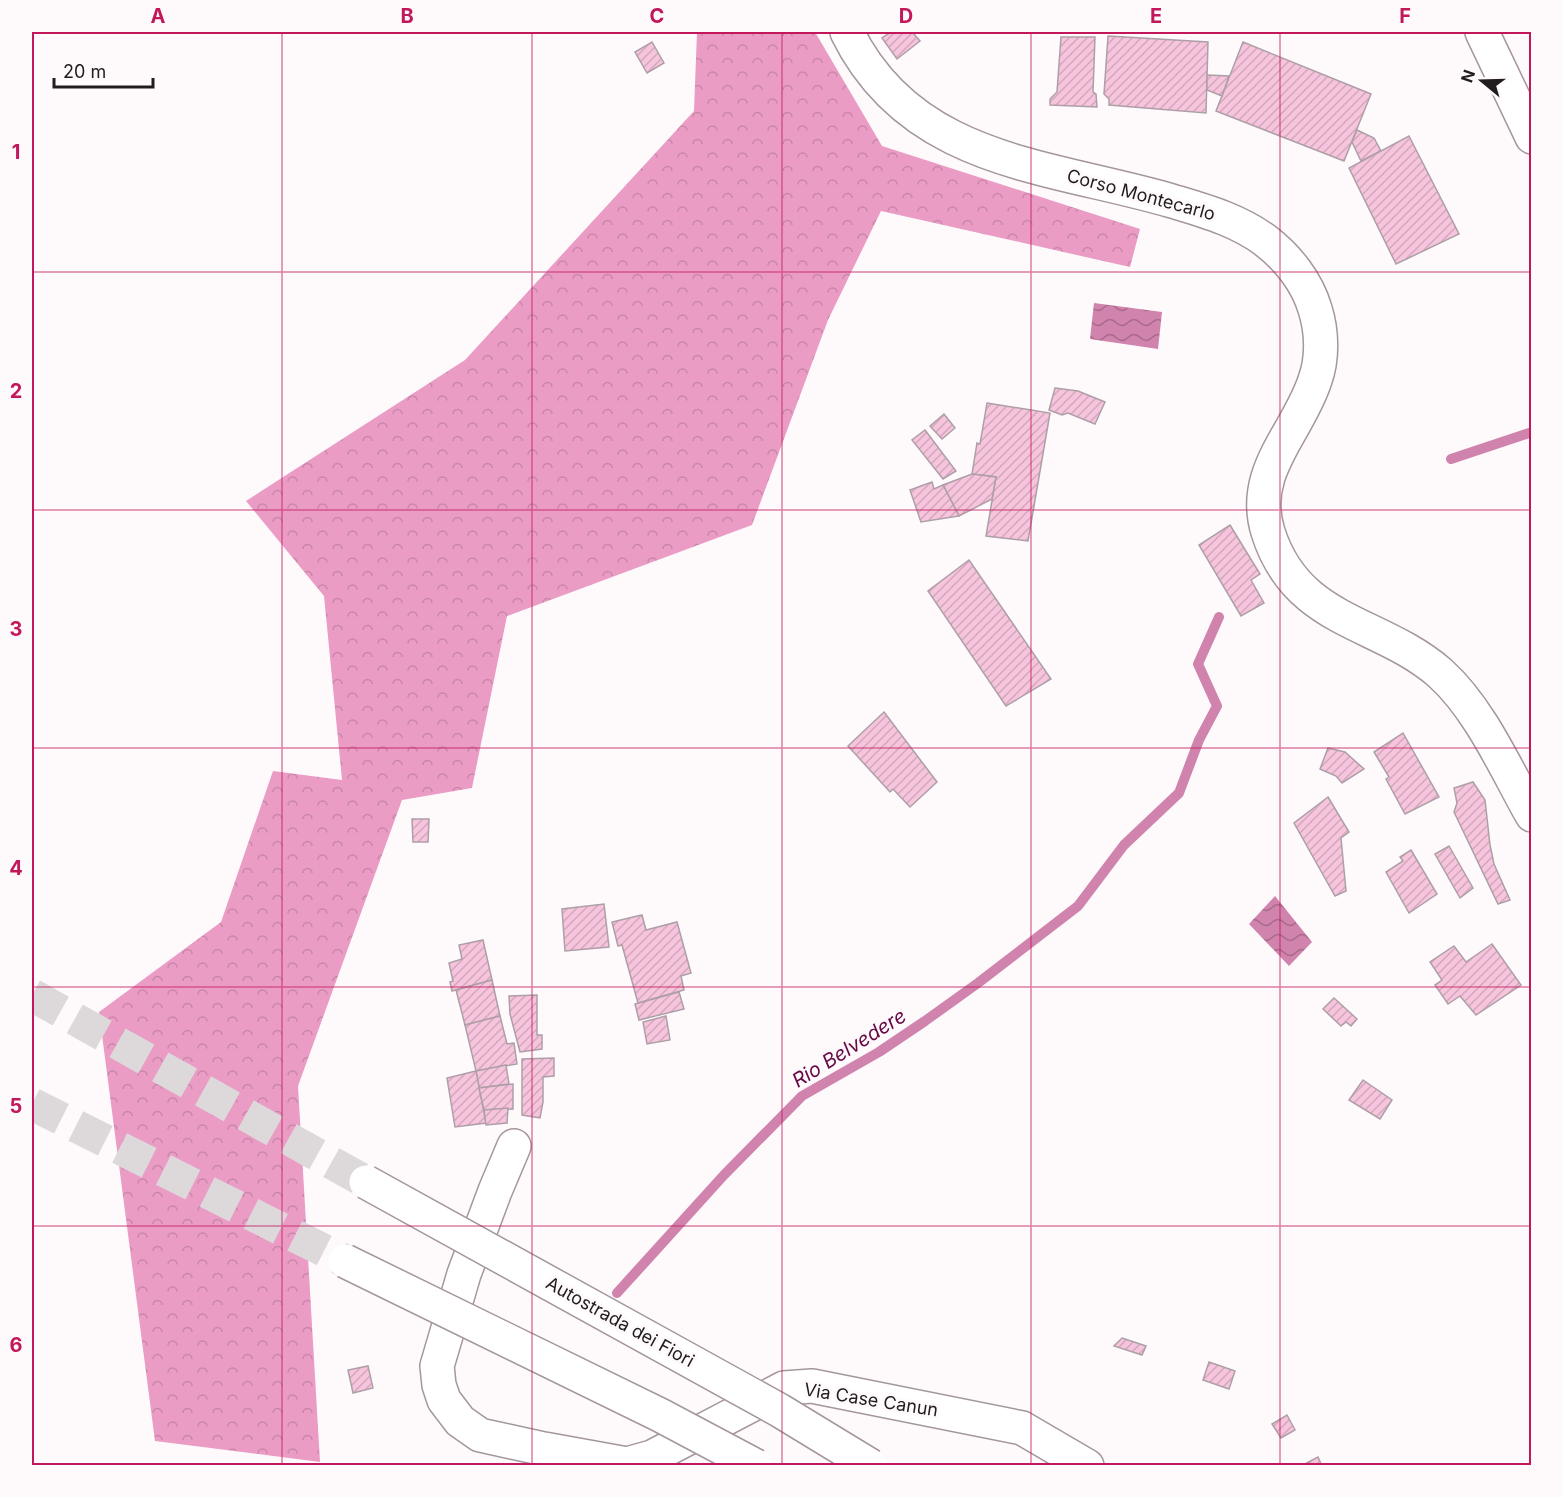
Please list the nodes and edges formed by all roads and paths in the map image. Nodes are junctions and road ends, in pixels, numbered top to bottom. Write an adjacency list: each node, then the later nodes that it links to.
1 (848, 32): 4 (main road, Corso Montecarlo)
2 (1482, 32): 3 (main road)
3 (1532, 136)
4 (1532, 815)
5 (514, 1146): 10 (main road, Via Case Canun)
6 (366, 1182): 9 (main road, Autostrada dei Fiori, bridge)
7 (345, 1261): 8 (main road, bridge)
8 (756, 1466)
9 (872, 1466)
10 (1087, 1466)

